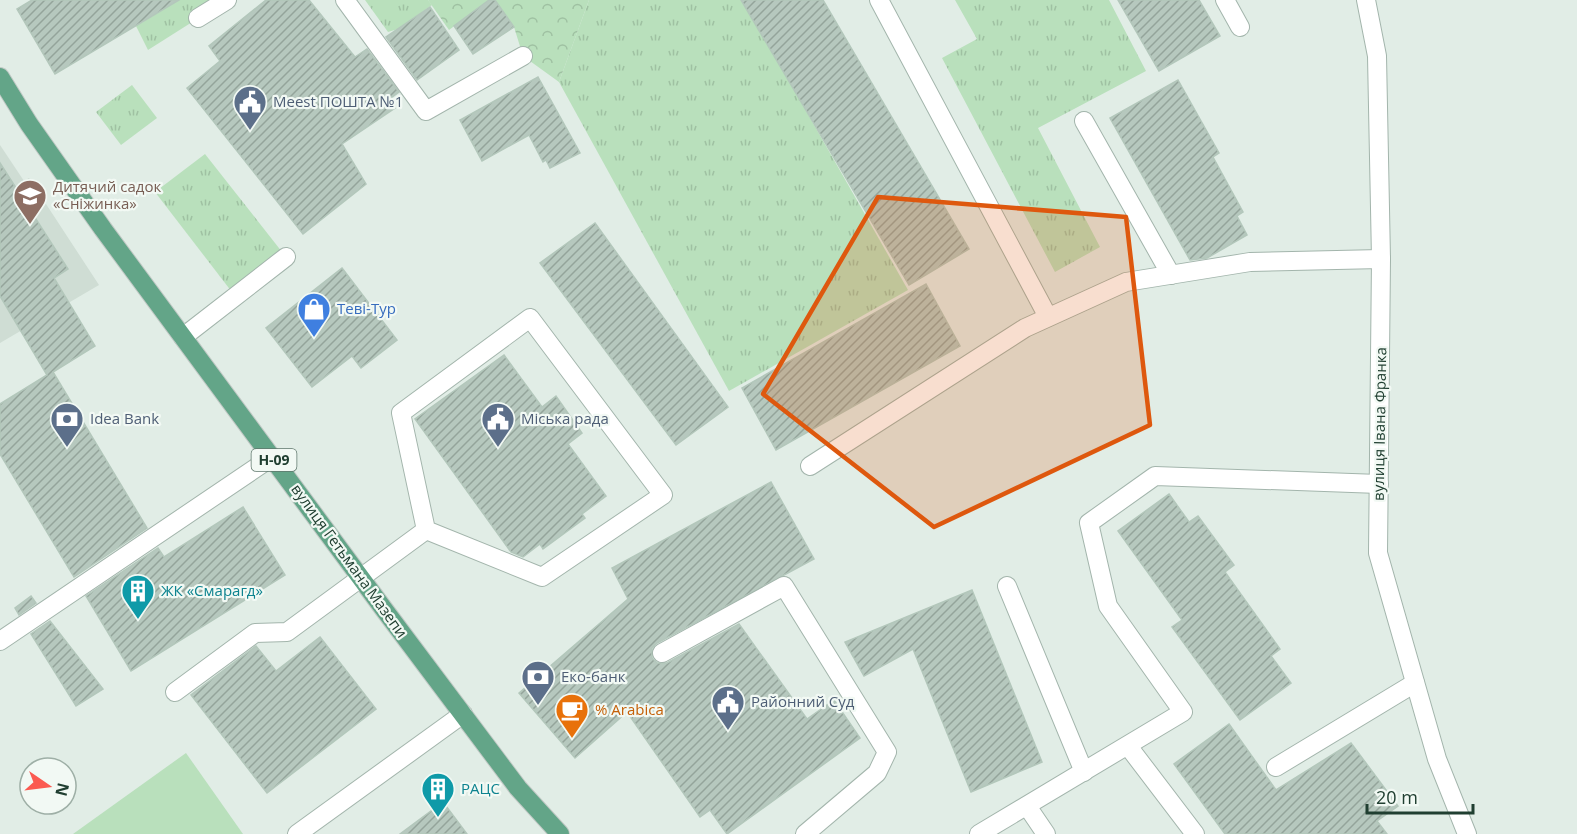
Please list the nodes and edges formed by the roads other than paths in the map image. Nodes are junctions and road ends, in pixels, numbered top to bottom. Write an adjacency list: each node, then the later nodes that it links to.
1 (226, 0): 6 (street)
2 (345, 0): 8 (street)
3 (879, 0): 14 (street)
4 (1225, 0): 7 (street)
5 (1366, 0): 12 (street, вулиця Івана Франка)
6 (198, 18)
7 (1240, 27)
8 (523, 56)
9 (0, 78): 15 (main road, вулиця Гетьмана Мазепи / Н-09)
10 (1084, 122): 13 (street)
11 (286, 257): 15 (street)
12 (1381, 259): 13 (street); 18 (street, вулиця Івана Франка)
13 (1171, 274): 14 (street)
14 (1048, 317): 17 (street)
15 (183, 337): 16 (main road, вулиця Гетьмана Мазепи / Н-09)
16 (272, 457): 20 (main road, вулиця Гетьмана Мазепи / Н-09); 22 (street)
17 (810, 466)
18 (1379, 484): 24 (street, вулиця Івана Франка); 27 (street)
19 (426, 530): 19 (street); 20 (street)
20 (362, 579): 25 (street); 26 (main road, вулиця Гетьмана Мазепи / Н-09)
21 (1007, 586): 29 (street)
22 (0, 641)
23 (662, 653): 33 (street)
24 (1415, 683): 28 (street); 37 (street, вулиця Івана Франка)
25 (175, 692)
26 (463, 714): 31 (street); 32 (main road, вулиця Гетьмана Мазепи / Н-09)
27 (1128, 746): 29 (street); 36 (street)
28 (1276, 767)
29 (1083, 772): 30 (street)
30 (1026, 806): 34 (street); 35 (street)
31 (297, 834)
32 (560, 834)
33 (805, 834)
34 (979, 834)
35 (1046, 834)
36 (1195, 834)
37 (1467, 834)

